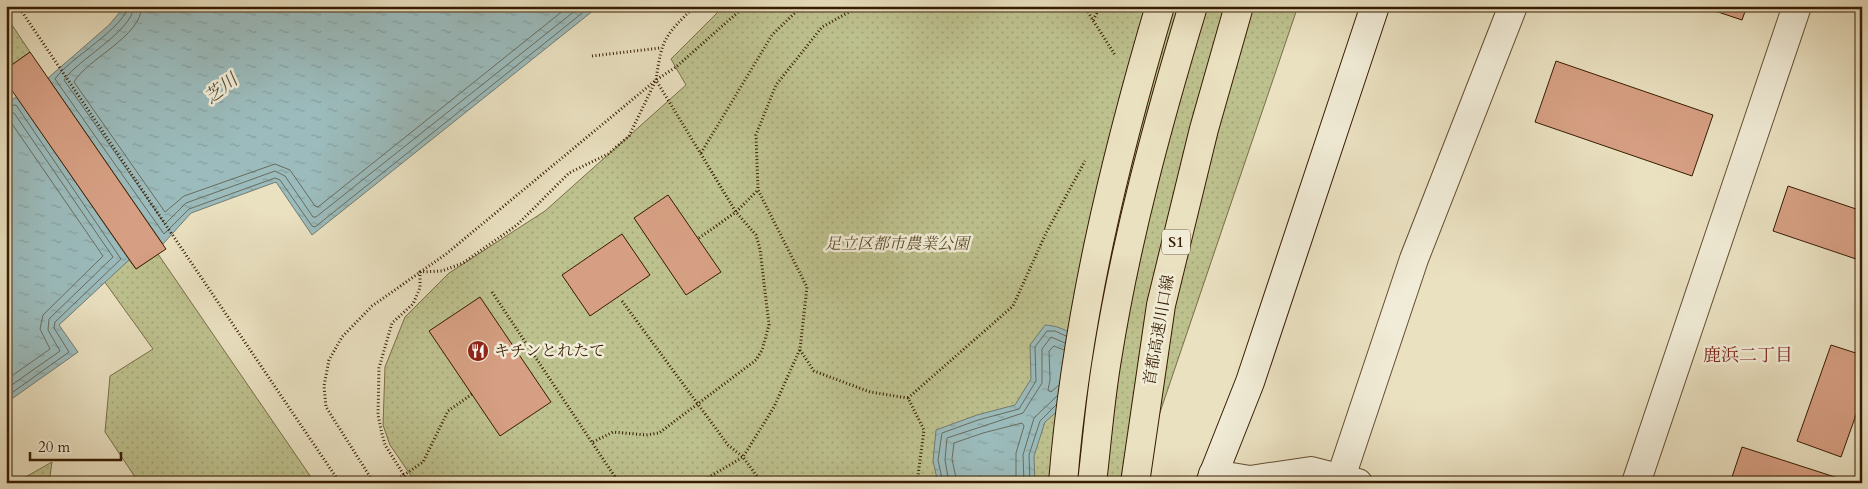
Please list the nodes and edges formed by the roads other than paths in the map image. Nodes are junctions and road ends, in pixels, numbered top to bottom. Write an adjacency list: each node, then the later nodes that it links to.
1 (1160, 6): 9 (highway, bridge)
2 (1193, 6): 10 (highway, bridge)
3 (1239, 6): 11 (highway, 首都高速川口線 / S1, bridge)
4 (1375, 6): 7 (street)
5 (1513, 6): 8 (street)
6 (1798, 6): 12 (street)
7 (1212, 478): 8 (street)
8 (1345, 481)
9 (1063, 483)
10 (1092, 483)
11 (1135, 483)
12 (1636, 483)

